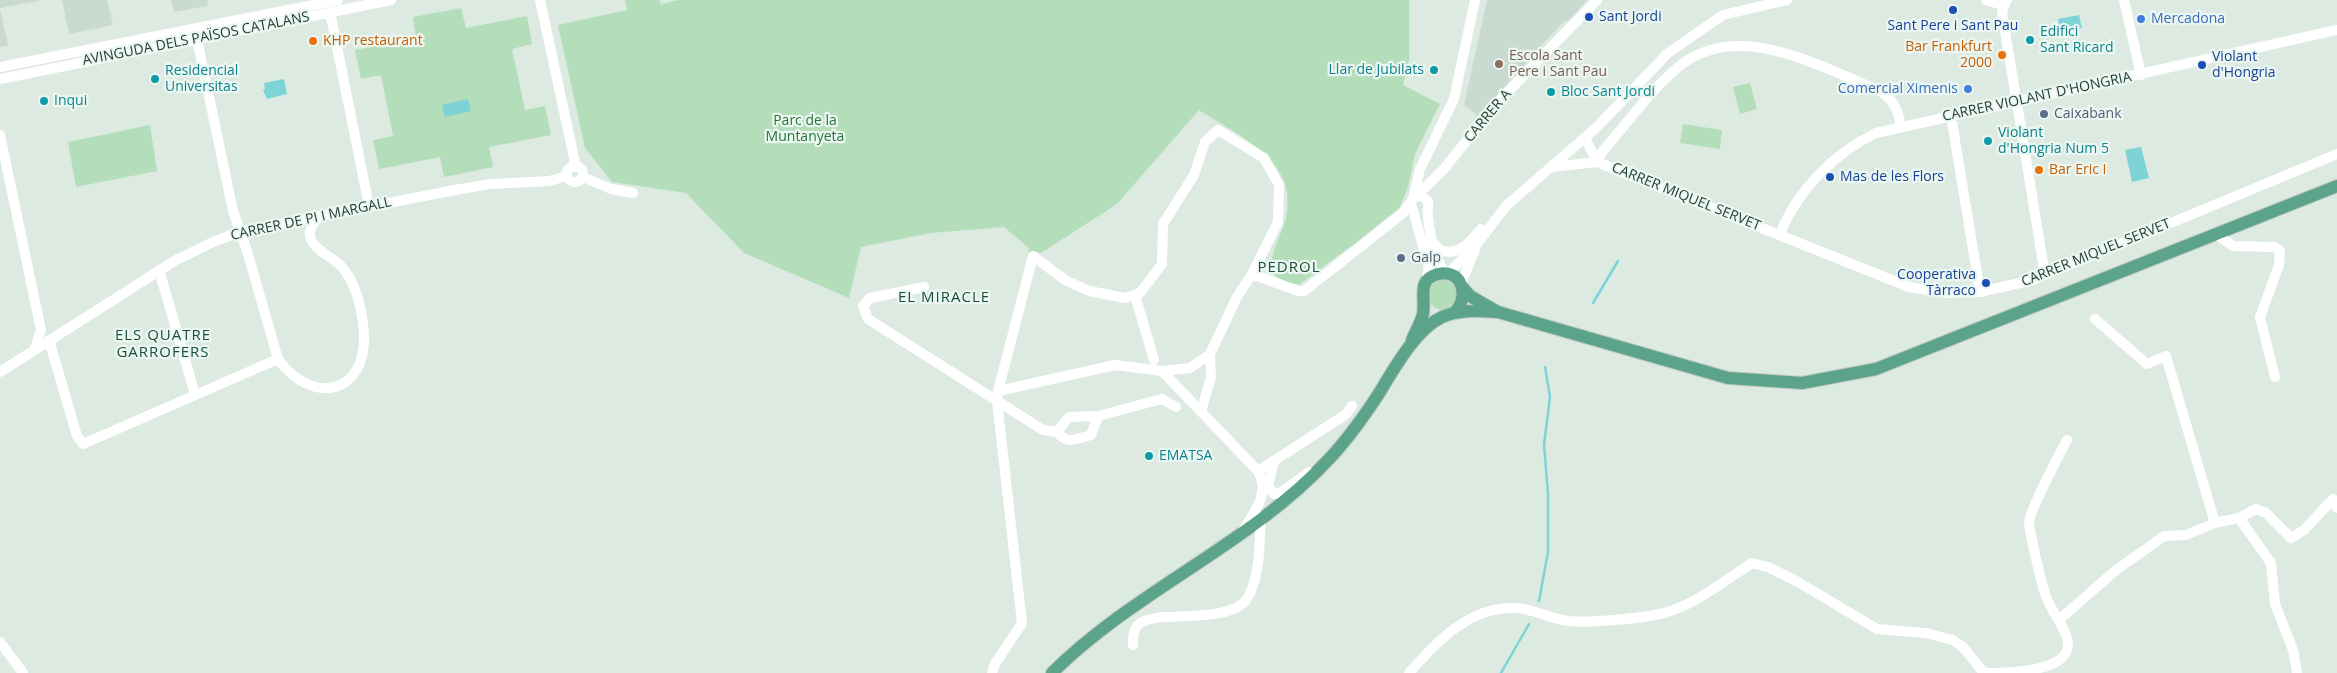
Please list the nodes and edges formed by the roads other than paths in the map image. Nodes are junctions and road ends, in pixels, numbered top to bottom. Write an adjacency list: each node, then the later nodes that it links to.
1 (338, 0): 12 (street, AVINGUDA DELS PAÏSOS CATALANS)
2 (391, 0): 9 (street, AVINGUDA DELS PAÏSOS CATALANS)
3 (540, 0): 22 (street)
4 (1475, 0): 23 (street)
5 (1597, 0): 25 (street, CARRER A)
6 (1787, 0): 19 (street)
7 (2124, 0): 13 (street)
8 (1997, 3): 15 (street)
9 (330, 12): 11 (street, AVINGUDA DELS PAÏSOS CATALANS); 32 (street)
10 (2337, 30): 13 (street, CARRER VIOLANT D'HONGRIA)
11 (197, 39): 14 (street, AVINGUDA DELS PAÏSOS CATALANS); 35 (street)
12 (0, 67)
13 (2141, 75): 15 (street, CARRER VIOLANT D'HONGRIA)
14 (0, 79)
15 (2015, 102): 16 (street, CARRER VIOLANT D'HONGRIA); 43 (street)
16 (1951, 116): 17 (street, CARRER VIOLANT D'HONGRIA); 47 (street)
17 (1901, 126): 21 (street); 36 (street, CARRER VIOLANT D'HONGRIA)
18 (0, 135): 55 (street)
19 (1585, 138): 21 (street, CARRER MIQUEL SERVET); 24 (street)
20 (2337, 154): 43 (street, CARRER MIQUEL SERVET)
21 (1597, 162): 24 (street, CARRER MIQUEL SERVET); 36 (street, CARRER MIQUEL SERVET)
22 (576, 166): 26 (street); 27 (street)
23 (1424, 166): 25 (street); 29 (street); 31 (street)
24 (1552, 167): 34 (street)
25 (1443, 170): 29 (street, CARRER A); 31 (street, CARRER A)
26 (567, 176): 27 (street); 32 (street, CARRER DE PI I MARGALL)
27 (583, 177): 30 (street)
28 (2337, 186): 37 (main road)
29 (1426, 187): 31 (street)
30 (633, 193)
31 (1419, 204): 38 (street); 41 (street); 44 (street)
32 (369, 206): 33 (street, CARRER DE PI I MARGALL)
33 (319, 216): 35 (street, CARRER DE PI I MARGALL); 57 (street)
34 (1494, 220): 38 (street); 39 (street)
35 (239, 232): 40 (street, CARRER DE PI I MARGALL); 57 (street)
36 (1780, 234): 47 (street, CARRER MIQUEL SERVET)
37 (2216, 234): 50 (main road); 61 (street)
38 (1433, 242): 42 (street)
39 (1477, 244): 42 (street); 45 (street)
40 (159, 270): 53 (street, CARRER DE PI I MARGALL); 62 (street)
41 (1252, 274): 48 (street); 56 (street)
42 (1447, 274): 44 (main road); 45 (main road)
43 (2045, 275): 47 (street, CARRER MIQUEL SERVET)
44 (1426, 282): 49 (main road)
45 (1462, 286): 50 (main road); 51 (main road)
46 (924, 287): 63 (street)
47 (1980, 292)
48 (1135, 295): 58 (street); 63 (street)
49 (1423, 300): 51 (main road); 54 (main road)
50 (1498, 312): 51 (main road)
51 (1449, 314): 54 (main road)
52 (2095, 319): 78 (street)
53 (49, 340): 55 (street, CARRER DE PI I MARGALL); 62 (street)
54 (1409, 347): 70 (main road)
55 (35, 348): 60 (street, CARRER DE PI I MARGALL)
56 (1210, 354): 59 (street); 66 (street)
57 (278, 360): 62 (street)
58 (1154, 360)
59 (1162, 371): 63 (street); 66 (street)
60 (0, 372)
61 (2275, 378)
62 (195, 394)
63 (998, 396): 68 (street); 84 (street)
64 (1352, 406): 71 (street)
65 (1176, 407): 67 (street)
66 (1200, 412): 72 (street)
67 (1098, 416): 68 (street); 68 (street)
68 (1057, 432)
69 (2067, 440): 80 (street)
70 (1331, 457): 73 (street); 76 (main road)
71 (1274, 461): 72 (street); 73 (street)
72 (1258, 472): 74 (street)
73 (1274, 494): 74 (street)
74 (1260, 502): 79 (street)
75 (2337, 508): 77 (street)
76 (1261, 517): 79 (main road); 82 (street)
77 (2240, 518): 78 (street); 87 (street)
78 (2215, 523): 80 (street)
79 (1242, 531): 85 (main road)
80 (2060, 620): 86 (street)
81 (0, 642): 83 (street)
82 (1133, 645)
83 (23, 673)
84 (992, 673)
85 (1052, 673)
86 (1409, 673)
87 (2297, 673)

